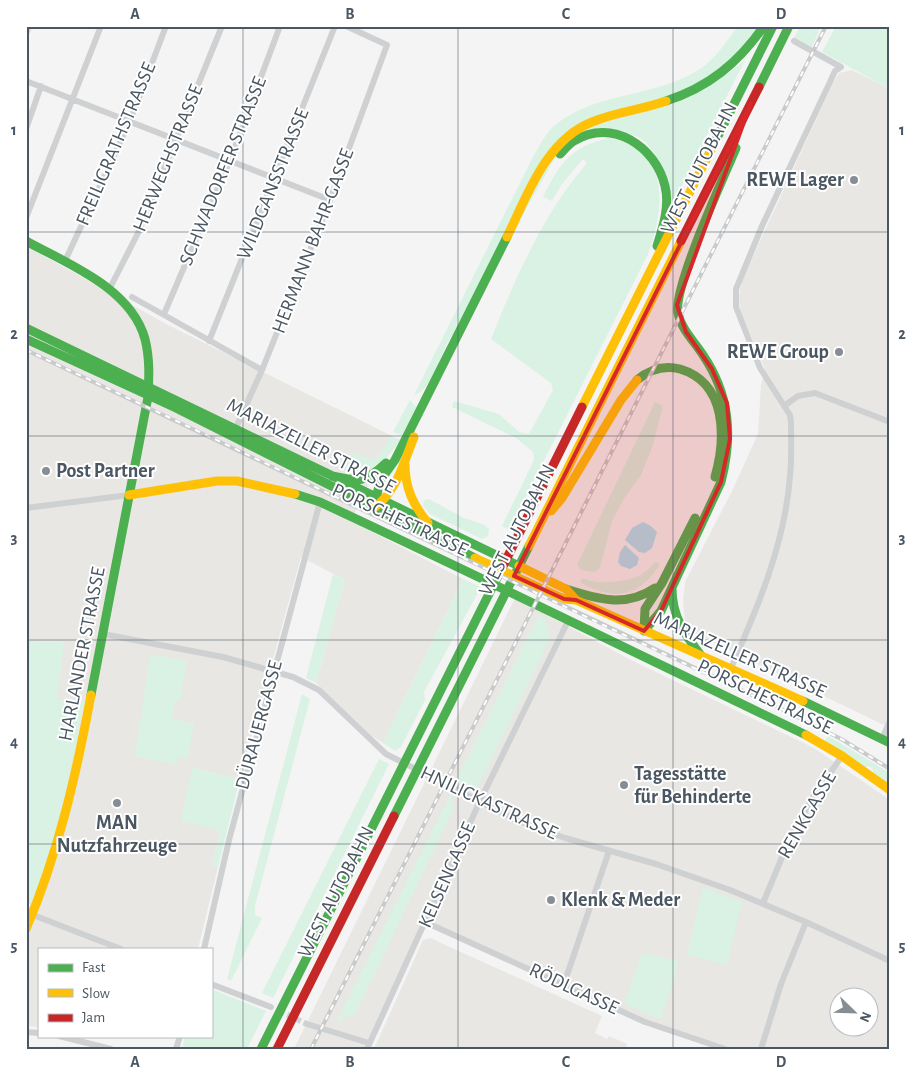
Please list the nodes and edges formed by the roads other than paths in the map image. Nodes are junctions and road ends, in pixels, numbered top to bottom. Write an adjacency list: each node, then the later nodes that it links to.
1 (29, 26): 11 (street)
2 (101, 26): 15 (street)
3 (166, 26): 17 (street, FREILIGRATHSTRASSE)
4 (222, 26): 19 (street, HERWEGHSTRASSE)
5 (280, 26): 20 (street, SCHWADORFER STRASSE)
6 (335, 26): 21 (street, WILDGANSSTRASSE)
7 (346, 26): 22 (street, HERMANN BAHR-GASSE)
8 (764, 26): 38 (main road)
9 (773, 26): 26 (main road, WEST AUTOBAHN)
10 (789, 26): 16 (main road, WEST AUTOBAHN)
11 (26, 34)
12 (794, 41): 35 (street)
13 (26, 81): 14 (street)
14 (41, 86): 15 (street); 18 (street)
15 (74, 99): 17 (street); 23 (street)
16 (751, 103): 46 (main road, WEST AUTOBAHN); 48 (main road)
17 (130, 121): 19 (street); 25 (street, FREILIGRATHSTRASSE)
18 (26, 129)
19 (177, 139): 20 (street); 27 (street, HERWEGHSTRASSE)
20 (230, 160): 21 (street); 29 (street, SCHWADORFER STRASSE)
21 (276, 178): 22 (street); 32 (street, WILDGANSSTRASSE)
22 (330, 200): 33 (street, HERMANN BAHR-GASSE)
23 (26, 218)
24 (26, 241): 25 (main road, HARLANDER STRASSE)
25 (65, 261): 27 (main road, HARLANDER STRASSE)
26 (644, 284): 38 (main road); 78 (main road, WEST AUTOBAHN)
27 (110, 288): 40 (main road, HARLANDER STRASSE)
28 (132, 297): 29 (street)
29 (164, 314): 32 (street)
30 (26, 328): 34 (main road, MARIAZELLER STRASSE)
31 (26, 339): 34 (main road, MARIAZELLER STRASSE)
32 (209, 341): 33 (street)
33 (262, 370): 37 (street, HERMANN BAHR-GASSE)
34 (161, 396): 37 (main road, MARIAZELLER STRASSE)
35 (784, 406): 36 (street); 55 (street)
36 (890, 422)
37 (234, 432): 39 (main road, MARIAZELLER STRASSE); 44 (main road, MARIAZELLER STRASSE)
38 (402, 453): 39 (main road); 41 (main road); 41 (main road); 45 (main road)
39 (332, 476): 41 (main road, MARIAZELLER STRASSE)
40 (129, 495): 42 (main road, PORSCHESTRASSE); 43 (street, PORSCHESTRASSE); 53 (main road, HARLANDER STRASSE)
41 (379, 500): 44 (main road); 45 (main road, MARIAZELLER STRASSE)
42 (320, 502): 51 (main road, PORSCHESTRASSE); 56 (street, DÜRAUERGASSE)
43 (26, 508)
44 (374, 508): 50 (main road, MARIAZELLER STRASSE)
45 (428, 523): 49 (main road, MARIAZELLER STRASSE)
46 (538, 528): 47 (main road); 79 (main road, WEST AUTOBAHN)
47 (668, 570): 49 (main road); 52 (main road)
48 (672, 585): 52 (main road); 54 (main road)
49 (566, 589): 50 (main road, MARIAZELLER STRASSE)
50 (576, 600): 52 (main road, MARIAZELLER STRASSE)
51 (568, 621): 59 (main road, PORSCHESTRASSE); 61 (street, KELSENGASSE)
52 (644, 631): 54 (main road, MARIAZELLER STRASSE)
53 (102, 634): 56 (street, HNILICKASTRASSE); 64 (main road, HARLANDER STRASSE)
54 (700, 654): 55 (main road, MARIAZELLER STRASSE)
55 (730, 668): 58 (main road, MARIAZELLER STRASSE)
56 (273, 670): 61 (street, HNILICKASTRASSE); 69 (street, DÜRAUERGASSE)
57 (890, 720): 58 (street)
58 (886, 741)
59 (842, 756): 60 (main road, PORSCHESTRASSE); 63 (street, RENKGASSE)
60 (890, 790)
61 (480, 800): 62 (street, HNILICKASTRASSE); 65 (street, KELSENGASSE)
62 (609, 851): 63 (street, HNILICKASTRASSE); 72 (street)
63 (763, 904): 66 (street, HNILICKASTRASSE)
64 (33, 914): 67 (main road, HARLANDER STRASSE); 68 (street)
65 (425, 922): 72 (street, RÖDLGASSE); 76 (street, KELSENGASSE)
66 (806, 922): 70 (street, HNILICKASTRASSE); 81 (street)
67 (26, 928)
68 (118, 948)
69 (204, 948)
70 (890, 961)
71 (212, 984): 73 (street)
72 (564, 984): 80 (street, RÖDLGASSE)
73 (271, 1007)
74 (307, 1024): 76 (street)
75 (67, 1038): 77 (street)
76 (368, 1046)
77 (111, 1049)
78 (261, 1049)
79 (277, 1049)
80 (725, 1049)
81 (761, 1049)

